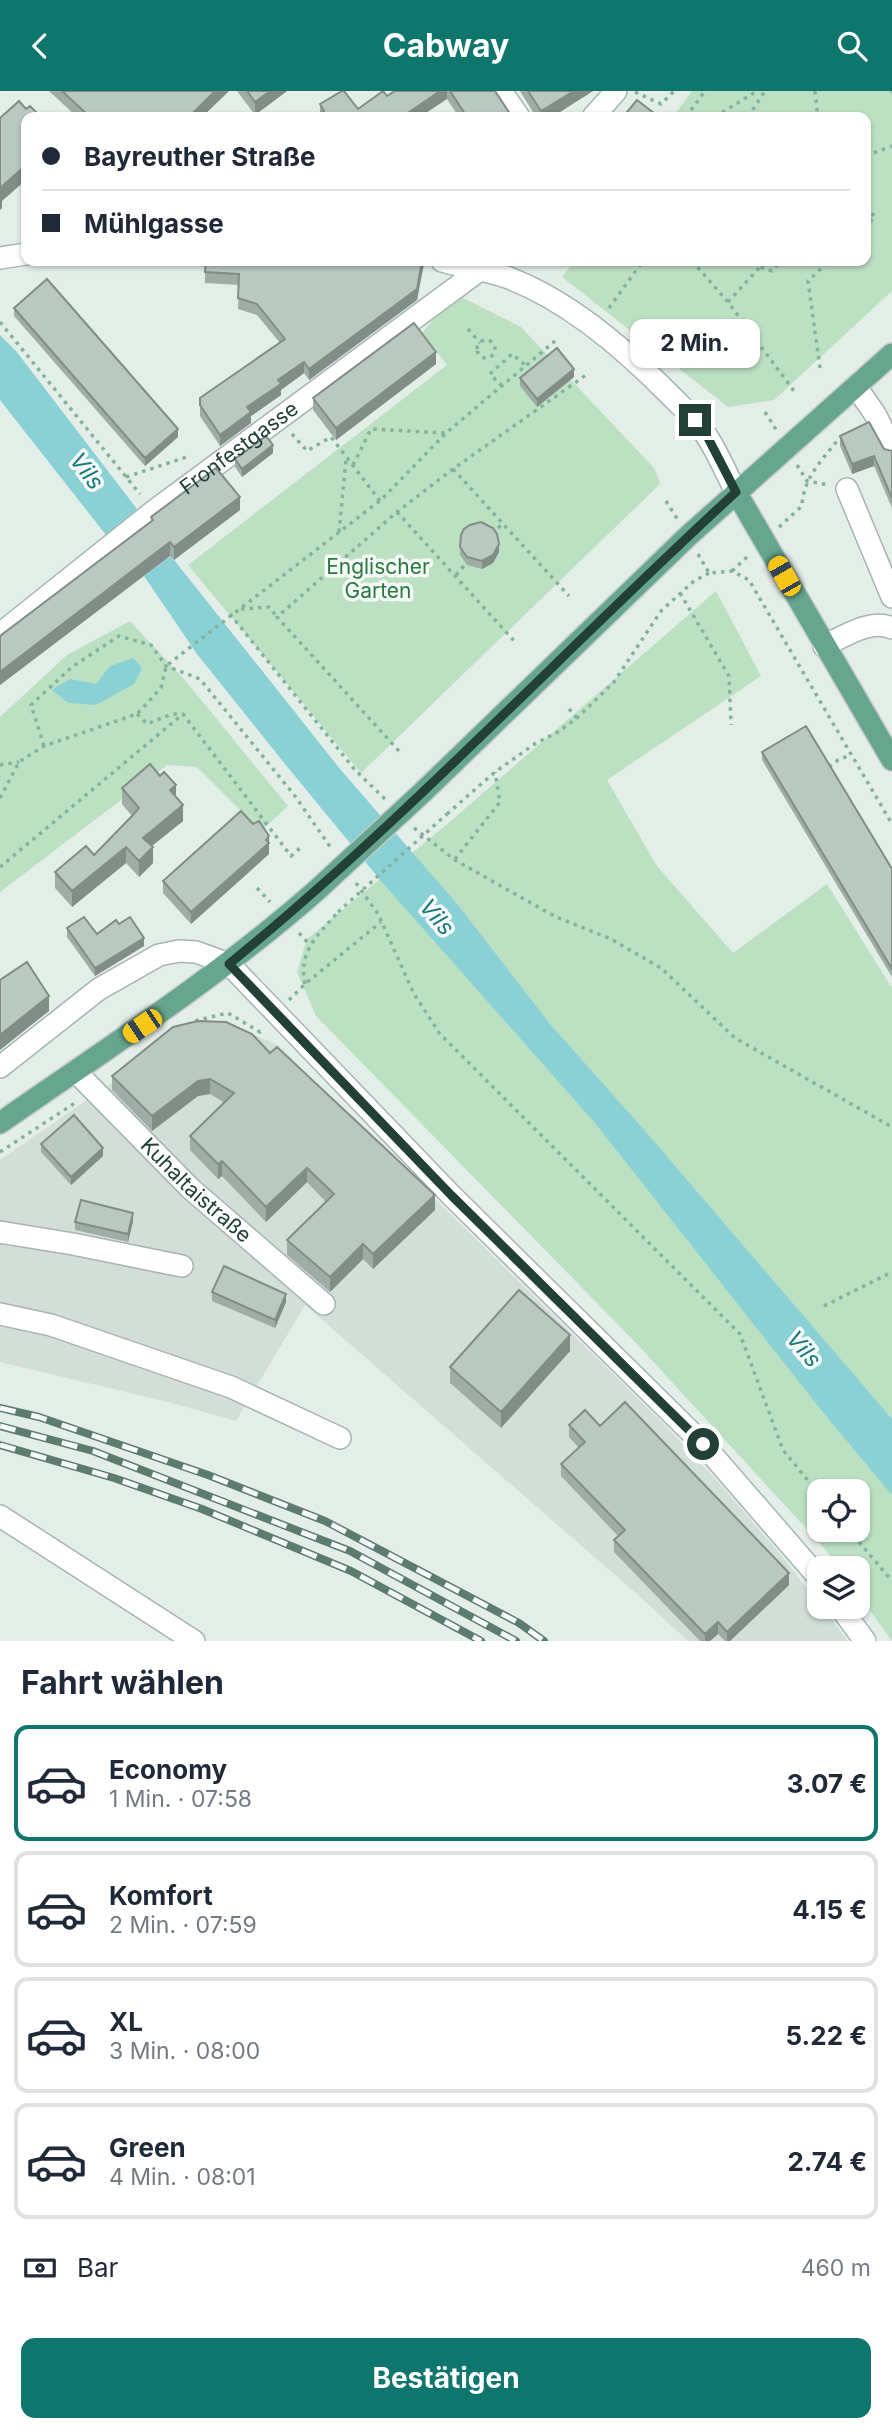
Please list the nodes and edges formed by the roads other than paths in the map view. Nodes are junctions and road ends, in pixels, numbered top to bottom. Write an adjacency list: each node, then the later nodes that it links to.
1 (502, 91): 3 (street)
2 (616, 91): 4 (street)
3 (516, 112)
4 (597, 112)
5 (21, 255): 6 (street)
6 (0, 258)
7 (483, 266): 16 (street, Fronfestgasse)
8 (486, 266): 13 (street)
9 (892, 354): 10 (main road)
10 (856, 387): 11 (street); 13 (main road)
11 (892, 448)
12 (847, 489): 14 (street)
13 (736, 492): 17 (main road); 19 (main road, bridge)
14 (892, 597)
15 (892, 628): 17 (street)
16 (0, 634)
17 (824, 646): 18 (main road)
18 (892, 760)
19 (229, 964): 20 (street); 21 (main road); 29 (street)
20 (0, 1067)
21 (75, 1071): 22 (main road); 25 (street, Kuhaltaistraße)
22 (0, 1123)
23 (0, 1232): 24 (street)
24 (183, 1266)
25 (324, 1304)
26 (0, 1314): 27 (street)
27 (340, 1439)
28 (0, 1516): 31 (street)
29 (807, 1564)
30 (848, 1619): 32 (street)
31 (194, 1641)
32 (864, 1641)

